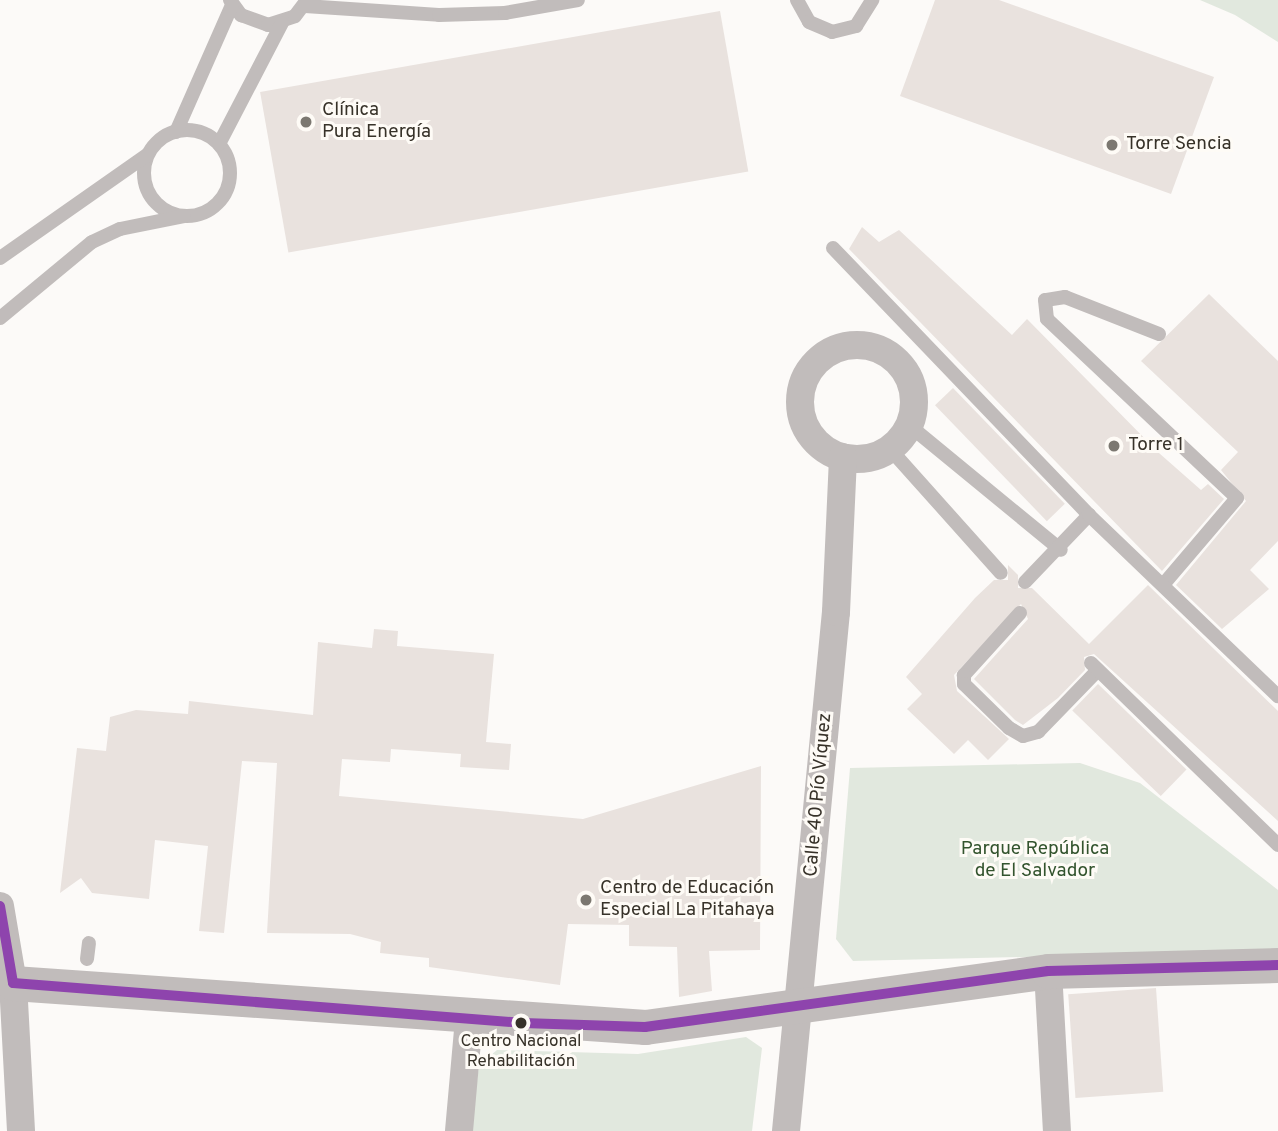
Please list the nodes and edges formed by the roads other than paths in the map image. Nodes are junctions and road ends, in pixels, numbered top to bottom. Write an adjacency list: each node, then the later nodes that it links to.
1 (578, 0): 5 (lane)
2 (797, 0): 3 (lane)
3 (872, 0)
4 (231, 2): 6 (lane); 7 (lane)
5 (306, 3): 6 (lane)
6 (282, 23): 8 (lane)
7 (176, 132): 8 (lane); 9 (lane)
8 (219, 144): 10 (lane)
9 (147, 155): 10 (lane); 12 (lane)
10 (186, 216): 13 (lane)
11 (833, 248): 18 (lane)
12 (0, 258)
13 (0, 318)
14 (1159, 334): 22 (lane)
15 (910, 426): 16 (street); 17 (street); 19 (lane)
16 (890, 449): 17 (street); 20 (lane)
17 (844, 457): 32 (street, Calle 40 Pío Víquez)
18 (1089, 515): 19 (lane); 22 (lane)
19 (1062, 550): 21 (lane)
20 (1001, 573)
21 (1025, 582)
22 (1163, 585): 24 (lane)
23 (1020, 613): 25 (lane)
24 (1278, 696)
25 (1278, 845)
26 (0, 906): 31 (street)
27 (89, 943): 28 (lane)
28 (87, 959)
29 (1278, 965): 30 (street)
30 (1048, 971): 32 (street); 37 (street)
31 (13, 983): 33 (street); 34 (street)
32 (800, 1004): 33 (street); 36 (street, Calle 40 Pío Víquez)
33 (469, 1020): 35 (street)
34 (21, 1131)
35 (459, 1131)
36 (786, 1131)
37 (1057, 1131)

